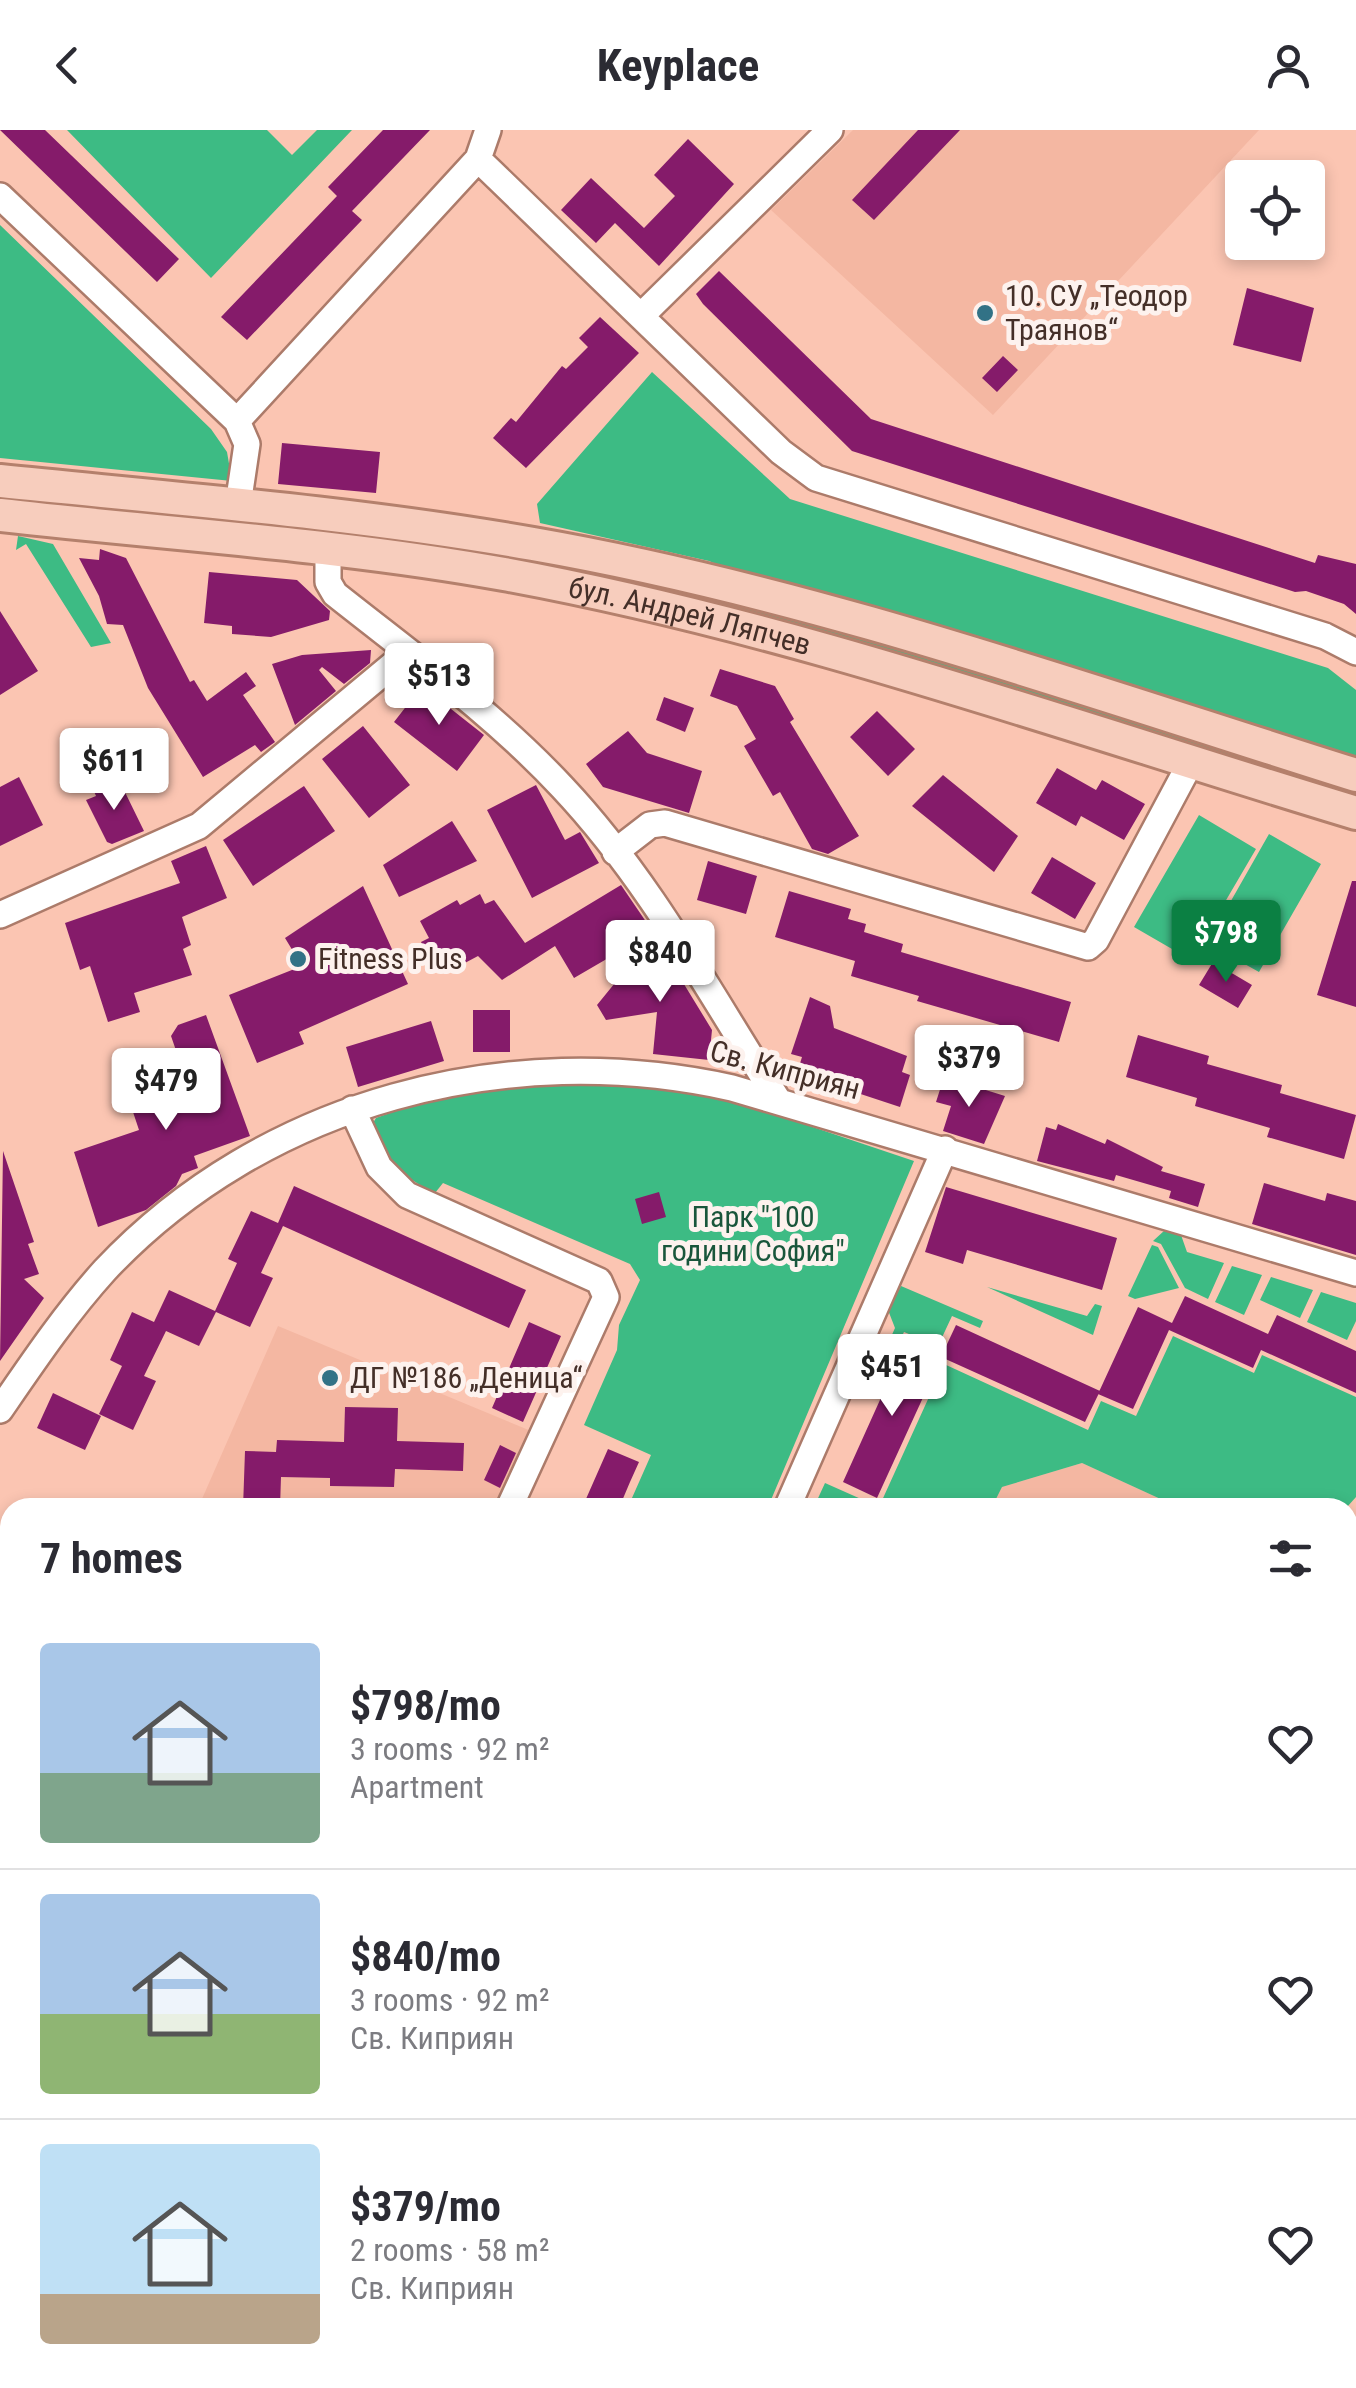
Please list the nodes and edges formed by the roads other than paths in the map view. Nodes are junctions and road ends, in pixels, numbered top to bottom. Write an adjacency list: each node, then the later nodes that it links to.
1 (488, 130): 3 (street)
2 (830, 130): 5 (street)
3 (478, 159): 5 (street); 6 (street)
4 (0, 196): 6 (street)
5 (641, 316): 12 (street)
6 (236, 421): 8 (street)
7 (0, 482): 8 (main road, бул. Андрей Ляпчев)
8 (238, 505): 14 (main road, бул. Андрей Ляпчев)
9 (0, 515): 10 (main road, бул. Андрей Ляпчев)
10 (328, 552): 11 (street); 13 (main road, бул. Андрей Ляпчев)
11 (408, 652): 16 (street); 17 (street)
12 (1356, 652)
13 (1192, 760): 15 (main road, бул. Андрей Ляпчев); 16 (street)
14 (1356, 776)
15 (1356, 813)
16 (616, 852): 18 (street)
17 (0, 915)
18 (778, 1100): 19 (street, Св. Киприян); 20 (street, Св. Киприян)
19 (352, 1109): 22 (street, Св. Киприян); 23 (street)
20 (945, 1149): 21 (street, Св. Киприян); 24 (street)
21 (1356, 1273)
22 (0, 1410)
23 (514, 1498)
24 (791, 1498)

